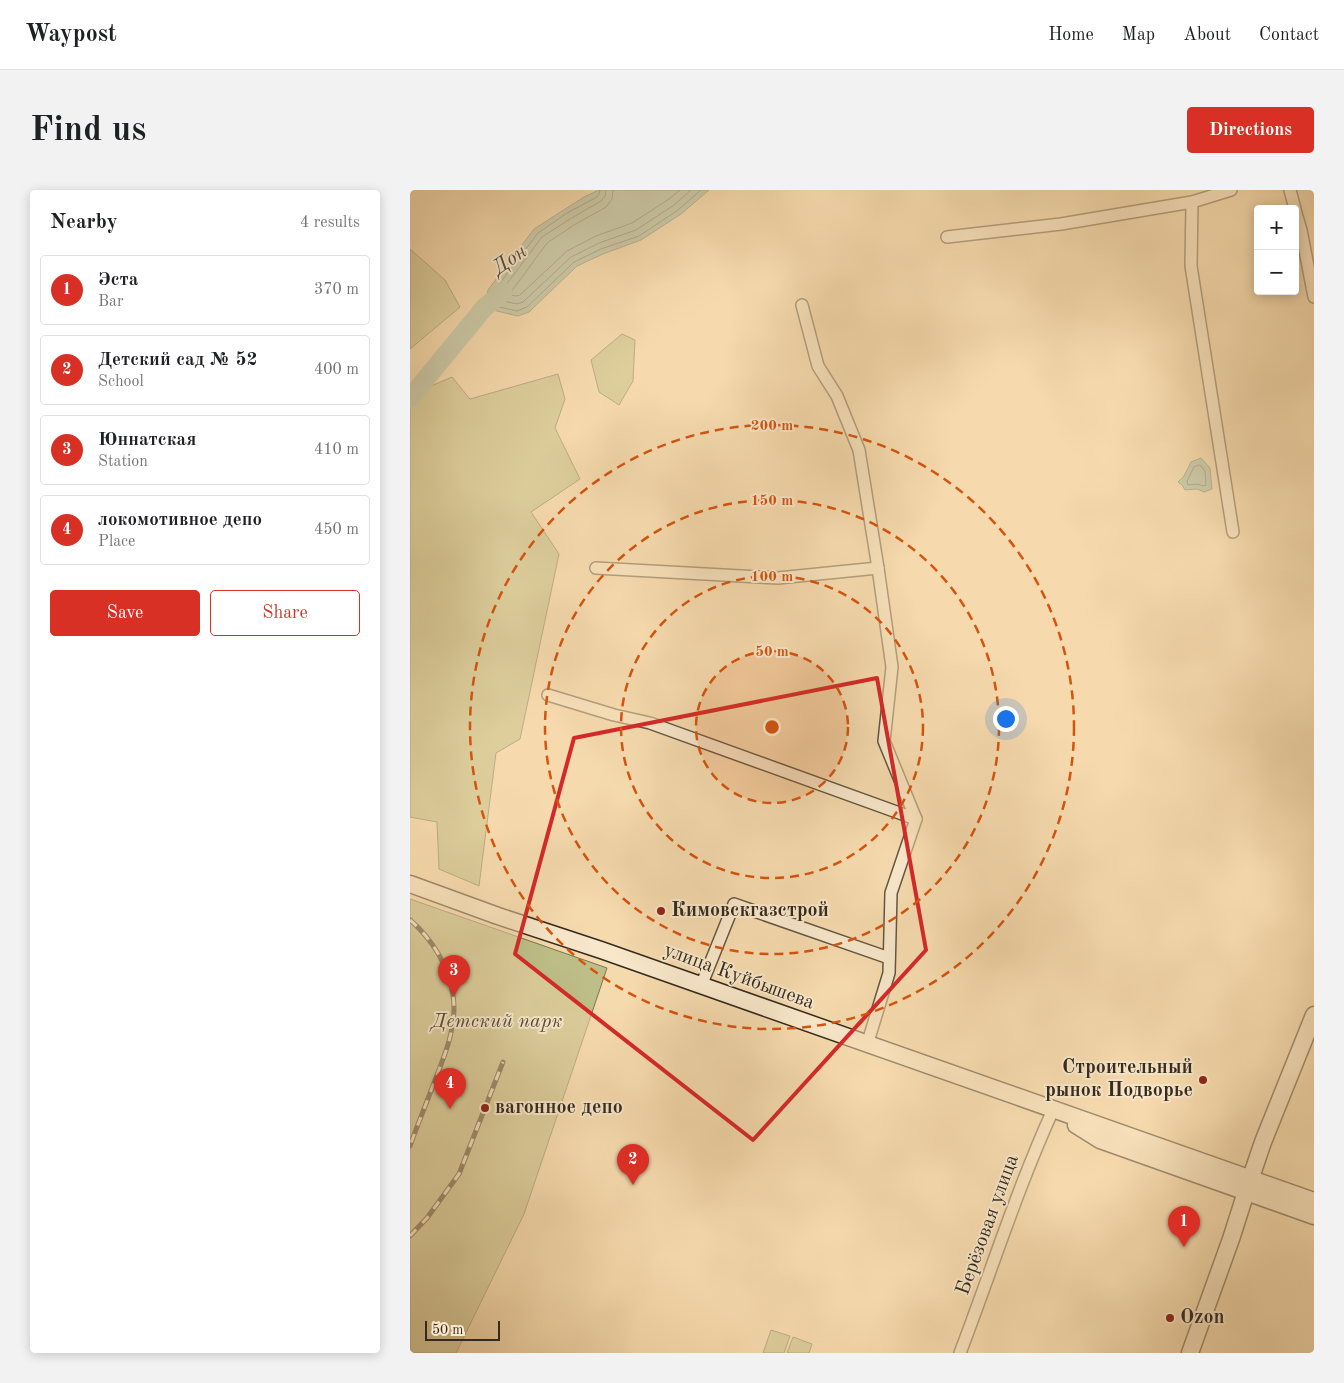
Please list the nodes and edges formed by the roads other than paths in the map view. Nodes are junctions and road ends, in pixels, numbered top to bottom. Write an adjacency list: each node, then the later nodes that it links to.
1 (1231, 190): 3 (street)
2 (1288, 191): 4 (street)
3 (1192, 202): 6 (street); 9 (street)
4 (1293, 205)
5 (1299, 223): 7 (street)
6 (947, 237)
7 (1314, 297)
8 (802, 305): 11 (street)
9 (1233, 532)
10 (596, 568): 11 (street)
11 (878, 568): 13 (street)
12 (548, 695): 13 (street)
13 (916, 819): 15 (street)
14 (410, 884): 16 (main road, улица Куйбышева)
15 (889, 958): 16 (street); 18 (street)
16 (701, 986): 18 (main road, улица Куйбышева)
17 (1314, 1015): 20 (main road)
18 (867, 1045): 19 (main road, улица Куйбышева)
19 (1053, 1110): 20 (main road, улица Куйбышева); 23 (street, Берёзовая улица)
20 (1248, 1185): 21 (main road); 22 (main road); 24 (main road)
21 (1314, 1201)
22 (1314, 1216)
23 (960, 1353)
24 (1190, 1353)

